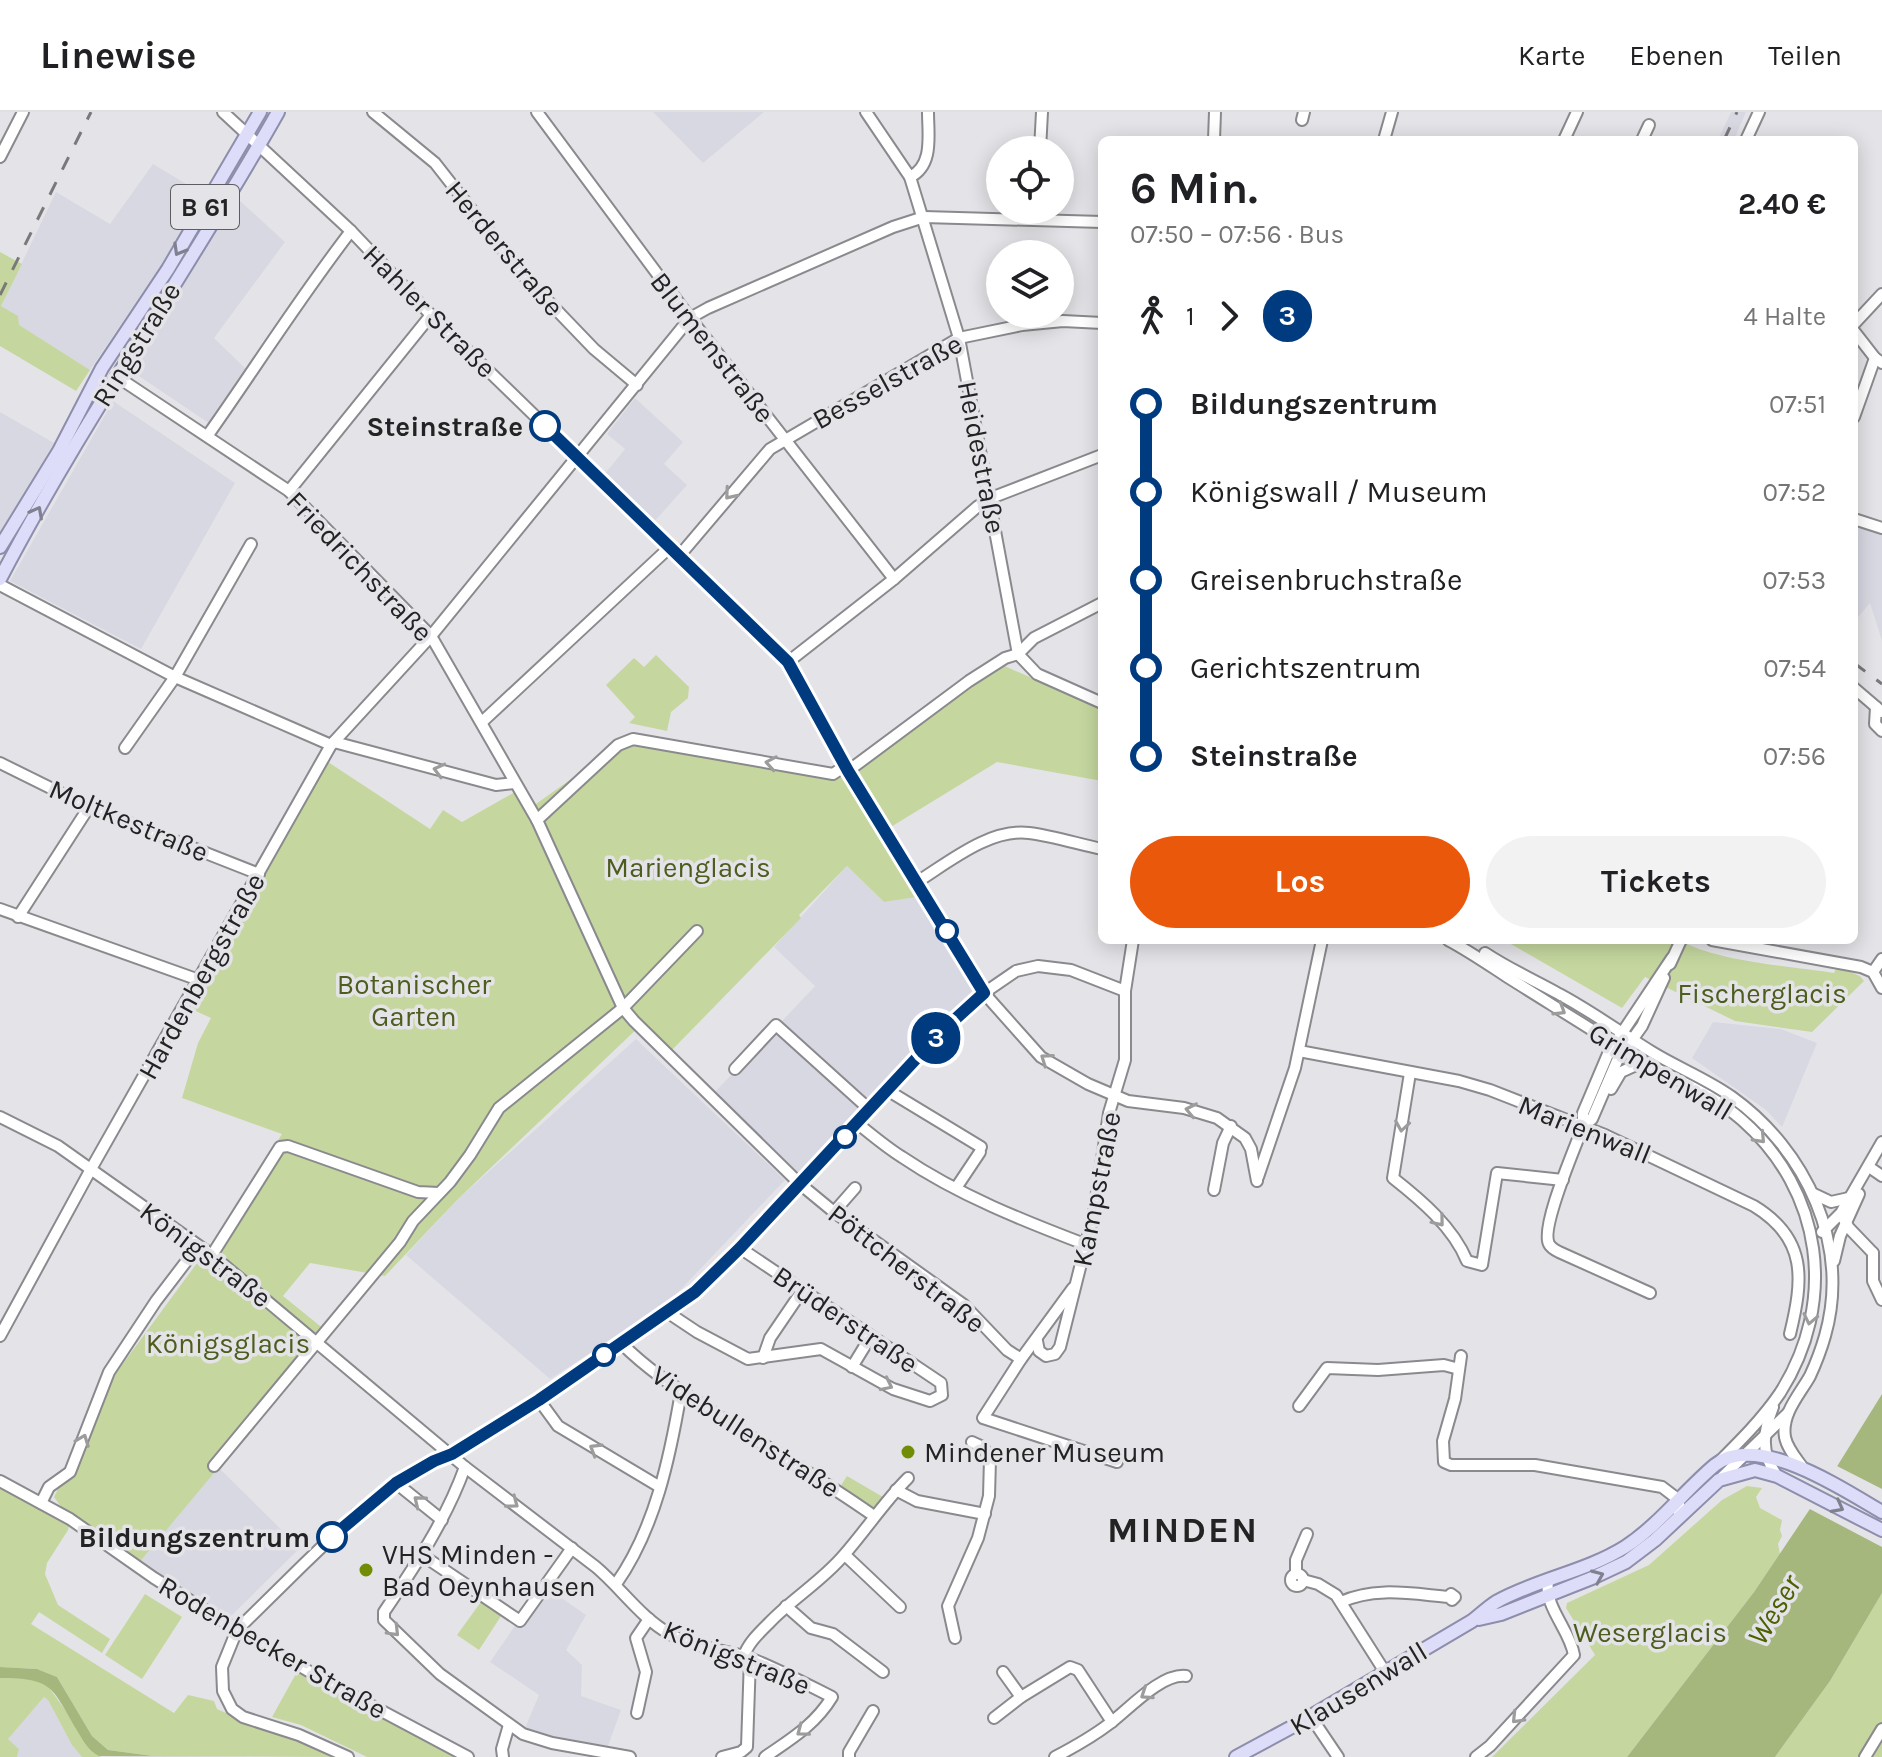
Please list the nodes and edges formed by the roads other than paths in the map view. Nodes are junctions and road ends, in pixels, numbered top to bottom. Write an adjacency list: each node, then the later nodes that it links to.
1 (23, 112): 23 (street)
2 (223, 112): 15 (street, Hahler Straße)
3 (260, 112): 15 (main road, Ringstraße / B 61)
4 (278, 112): 22 (main road, Ringstraße / B 61)
5 (373, 112): 39 (street, Herderstraße)
6 (537, 112): 32 (street, Blumenstraße)
7 (866, 112): 24 (street, Heidestraße)
8 (928, 112): 24 (street)
9 (1042, 112): 16 (street)
10 (1215, 112): 17 (street)
11 (1392, 112): 18 (street)
12 (1577, 112): 19 (street)
13 (1759, 112): 21 (street)
14 (1649, 125): 20 (street)
15 (247, 134): 22 (street, Hahler Straße); 50 (main road, Ringstraße / B 61, one-way to 50)
16 (1041, 136)
17 (1214, 136)
18 (1385, 136)
19 (1566, 136)
20 (1644, 136)
21 (1748, 136)
22 (259, 145): 29 (street, Hahler Straße); 38 (main road, Ringstraße / B 61)
23 (0, 157)
24 (910, 177): 26 (street, Heidestraße)
25 (986, 216): 26 (street)
26 (924, 217): 32 (street); 36 (street, Heidestraße)
27 (1074, 219): 28 (street)
28 (1098, 222)
29 (351, 231): 31 (street, Hahler Straße); 41 (street)
30 (1882, 294): 33 (street)
31 (431, 315): 43 (street, Hahler Straße); 45 (street)
32 (690, 318): 39 (street); 42 (street, Blumenstraße)
33 (1858, 320)
34 (1098, 323): 36 (street, Besselstraße)
35 (1858, 336): 37 (street)
36 (959, 338): 42 (street, Besselstraße); 46 (street, Heidestraße)
37 (1878, 361): 40 (street)
38 (116, 376): 41 (street, Friedrichstraße); 53 (main road, Ringstraße / B 61, one-way to 38)
39 (637, 385): 43 (street)
40 (1858, 408)
41 (208, 435): 45 (street, Friedrichstraße)
42 (784, 438): 52 (street, Besselstraße, one-way to 52); 54 (street, Blumenstraße)
43 (577, 457): 51 (street, Hahler Straße); 57 (street)
44 (1098, 457): 46 (street)
45 (289, 491): 57 (street, Friedrichstraße)
46 (991, 498): 54 (street); 58 (street, Heidestraße)
47 (1858, 520): 48 (street)
48 (1882, 528)
49 (251, 544): 60 (street)
50 (0, 547)
51 (670, 547): 52 (street, Hahler Straße); 64 (street)
52 (680, 555): 59 (street, Hahler Straße)
53 (0, 579)
54 (894, 579): 59 (street)
55 (0, 585): 60 (street)
56 (1098, 605): 58 (street)
57 (431, 636): 64 (street, Friedrichstraße); 66 (street, Hardenbergstraße)
58 (1018, 654): 62 (street); 69 (street)
59 (788, 662): 69 (street, Hahler Straße)
60 (175, 677): 66 (street); 67 (street)
61 (1858, 692): 63 (street)
62 (1098, 701)
63 (1879, 710): 65 (street)
64 (482, 722): 70 (street, Friedrichstraße)
65 (1882, 731)
66 (332, 743): 70 (street, one-way to 66); 74 (street, Hardenbergstraße)
67 (125, 748)
68 (0, 763): 71 (street, Moltkestraße)
69 (846, 769): 72 (street, one-way to 72); 75 (street, Hahler Straße)
70 (514, 783): 72 (street, Friedrichstraße)
71 (89, 807): 74 (street, Moltkestraße); 77 (street)
72 (537, 820): 92 (street)
73 (1098, 848): 75 (street)
74 (259, 874): 88 (street, Hardenbergstraße)
75 (917, 882): 91 (street, Hahler Straße)
76 (0, 909): 77 (street)
77 (18, 917): 88 (street)
78 (697, 931): 92 (street)
79 (1132, 944): 90 (street, Kampstraße)
80 (1321, 944): 96 (street)
81 (1454, 944): 95 (street, Grimpenwall, one-way to 95)
82 (1469, 944): 93 (street, Grimpenwall)
83 (1679, 944): 85 (street)
84 (1734, 944): 87 (street)
85 (1672, 958): 93 (street); 94 (street)
86 (1882, 959): 87 (street)
87 (1873, 972): 89 (street)
88 (199, 980): 111 (street, Hardenbergstraße)
89 (1882, 988)
90 (1125, 991): 91 (street); 102 (street, Kampstraße)
91 (984, 993): 101 (street); 102 (street, Hahler Straße, one-way to 91)
92 (623, 1008): 115 (street, Pöttcherstraße); 119 (street)
93 (1621, 1033): 94 (street, Grimpenwall); 95 (street)
94 (1632, 1040): 97 (street); 120 (street, Grimpenwall)
95 (1614, 1044): 97 (street, Grimpenwall); 108 (street)
96 (1299, 1051): 100 (street, Marienwall); 107 (street)
97 (1624, 1051): 98 (street, Grimpenwall); 104 (street)
98 (1643, 1062): 104 (street); 125 (street, Grimpenwall, one-way to 125)
99 (735, 1069): 103 (street)
100 (1410, 1073): 108 (street, Marienwall); 114 (street, one-way to 114)
101 (887, 1090): 103 (street); 117 (street)
102 (1115, 1095): 107 (street, Hahler Straße, one-way to 102); 126 (street, Kampstraße)
103 (869, 1109): 106 (street)
104 (1596, 1110): 108 (street)
105 (0, 1117): 111 (street, Königstraße)
106 (857, 1123): 115 (street); 117 (street)
107 (1231, 1126): 118 (street)
108 (1583, 1126): 114 (street); 137 (street, Marienwall)
109 (1882, 1142): 110 (street)
110 (1869, 1167): 112 (street); 113 (street)
111 (91, 1169): 127 (street, Königstraße); 138 (street, Hardenbergstraße)
112 (1882, 1176)
113 (1862, 1179): 121 (street); 123 (street)
114 (1563, 1180): 134 (street)
115 (800, 1184): 122 (street, Pöttcherstraße); 128 (street)
116 (855, 1188): 122 (street)
117 (956, 1188): 126 (street)
118 (1214, 1190)
119 (439, 1193): 130 (street); 140 (street)
120 (1813, 1194): 121 (street); 124 (street, Grimpenwall)
121 (1849, 1198): 123 (street)
122 (834, 1212): 145 (street, Pöttcherstraße)
123 (1843, 1218): 124 (street); 129 (street); 131 (street)
124 (1826, 1228): 125 (street); 131 (street, Grimpenwall)
125 (1813, 1243): 149 (street, Grimpenwall, one-way to 149)
126 (1087, 1245): 132 (street, Kampstraße)
127 (198, 1246): 130 (street, Königstraße); 172 (street, one-way to 127)
128 (740, 1248): 133 (street, Brüderstraße); 136 (street)
129 (1877, 1254): 135 (street)
130 (212, 1255): 140 (street, Königstraße)
131 (1832, 1270): 152 (street, Grimpenwall)
132 (1077, 1284): 141 (street, Kampstraße); 141 (street, Kampstraße)
133 (802, 1291): 139 (street, Brüderstraße); 144 (street)
134 (1650, 1293)
135 (1882, 1300)
136 (667, 1312): 142 (street); 144 (street)
137 (1790, 1334)
138 (0, 1336)
139 (871, 1336): 146 (street); 146 (street, Brüderstraße, one-way to 139)
140 (317, 1341): 156 (street, Königstraße); 160 (street)
141 (1037, 1341): 145 (street, Kampstraße)
142 (621, 1343): 148 (street, Videbullenstraße); 150 (street)
143 (1461, 1356): 147 (street)
144 (763, 1358): 146 (street)
145 (1021, 1359): 155 (street, Kampstraße)
146 (852, 1367)
147 (1459, 1369): 151 (street); 168 (street)
148 (681, 1392): 169 (street); 176 (street, Videbullenstraße)
149 (1779, 1394): 154 (street); 159 (street, Grimpenwall)
150 (539, 1400): 156 (street); 169 (street, one-way to 150)
151 (1299, 1406)
152 (1789, 1411): 154 (street, Grimpenwall); 163 (street)
153 (972, 1442): 174 (street)
154 (1763, 1450): 157 (main road, Klausenwall); 163 (main road, Klausenwall); 165 (main road); 178 (main road, one-way to 178)
155 (1086, 1453): 158 (street); 162 (street)
156 (452, 1454): 161 (street, Königstraße); 167 (street)
157 (1745, 1455): 159 (main road, Klausenwall); 165 (street, Klausenwall)
158 (1117, 1462)
159 (1718, 1463): 171 (main road, Klausenwall)
160 (214, 1466)
161 (465, 1467): 177 (street); 180 (street, Königstraße, one-way to 180)
162 (1090, 1467)
163 (1803, 1468): 173 (main road, Klausenwall)
164 (908, 1478): 170 (street)
165 (1719, 1480): 175 (main road, Klausenwall)
166 (0, 1481): 172 (street, Rodenbecker Straße)
167 (396, 1483): 177 (street, one-way to 167); 190 (street)
168 (1653, 1485): 171 (street); 175 (street)
169 (660, 1487): 183 (street)
170 (896, 1490): 174 (street); 176 (street)
171 (1679, 1500): 175 (main road, Klausenwall)
172 (41, 1503): 190 (street, Rodenbecker Straße)
173 (1882, 1512)
174 (985, 1514): 191 (street)
175 (1673, 1515): 184 (main road, Klausenwall)
176 (874, 1516): 182 (street)
177 (442, 1520): 181 (street)
178 (1882, 1530)
179 (1307, 1534): 186 (street)
180 (572, 1548): 181 (street); 183 (street, Königstraße)
181 (422, 1555): 202 (street, one-way to 202)
182 (845, 1555): 187 (street); 188 (street)
183 (616, 1584): 189 (street, Königstraße)
184 (1548, 1588): 195 (main road, Klausenwall); 216 (street, one-way to 216)
185 (1449, 1597): 186 (street)
186 (1341, 1602): 195 (street)
187 (786, 1606): 192 (street); 193 (street)
188 (900, 1607)
189 (649, 1619): 192 (street, Königstraße); 199 (street)
190 (237, 1630): 206 (street); 207 (street, Rodenbecker Straße)
191 (955, 1638)
192 (747, 1657): 210 (street); 211 (street, Königstraße, one-way to 211)
193 (883, 1672)
194 (1003, 1672): 197 (street)
195 (1385, 1672): 200 (main road, Klausenwall)
196 (1186, 1676): 203 (street, one-way to 203)
197 (1021, 1697): 201 (street); 203 (street)
198 (873, 1711): 212 (street)
199 (637, 1713)
200 (1311, 1717): 205 (main road, Klausenwall); 215 (street)
201 (994, 1718)
202 (509, 1725): 208 (street); 209 (street)
203 (1111, 1727): 213 (street); 214 (street)
204 (1882, 1729): 217 (street)
205 (1240, 1756)
206 (348, 1757)
207 (468, 1757)
208 (503, 1757)
209 (630, 1757)
210 (722, 1757)
211 (765, 1757)
212 (849, 1757)
213 (1055, 1757)
214 (1072, 1757)
215 (1338, 1757)
216 (1476, 1757)
217 (1865, 1757)

